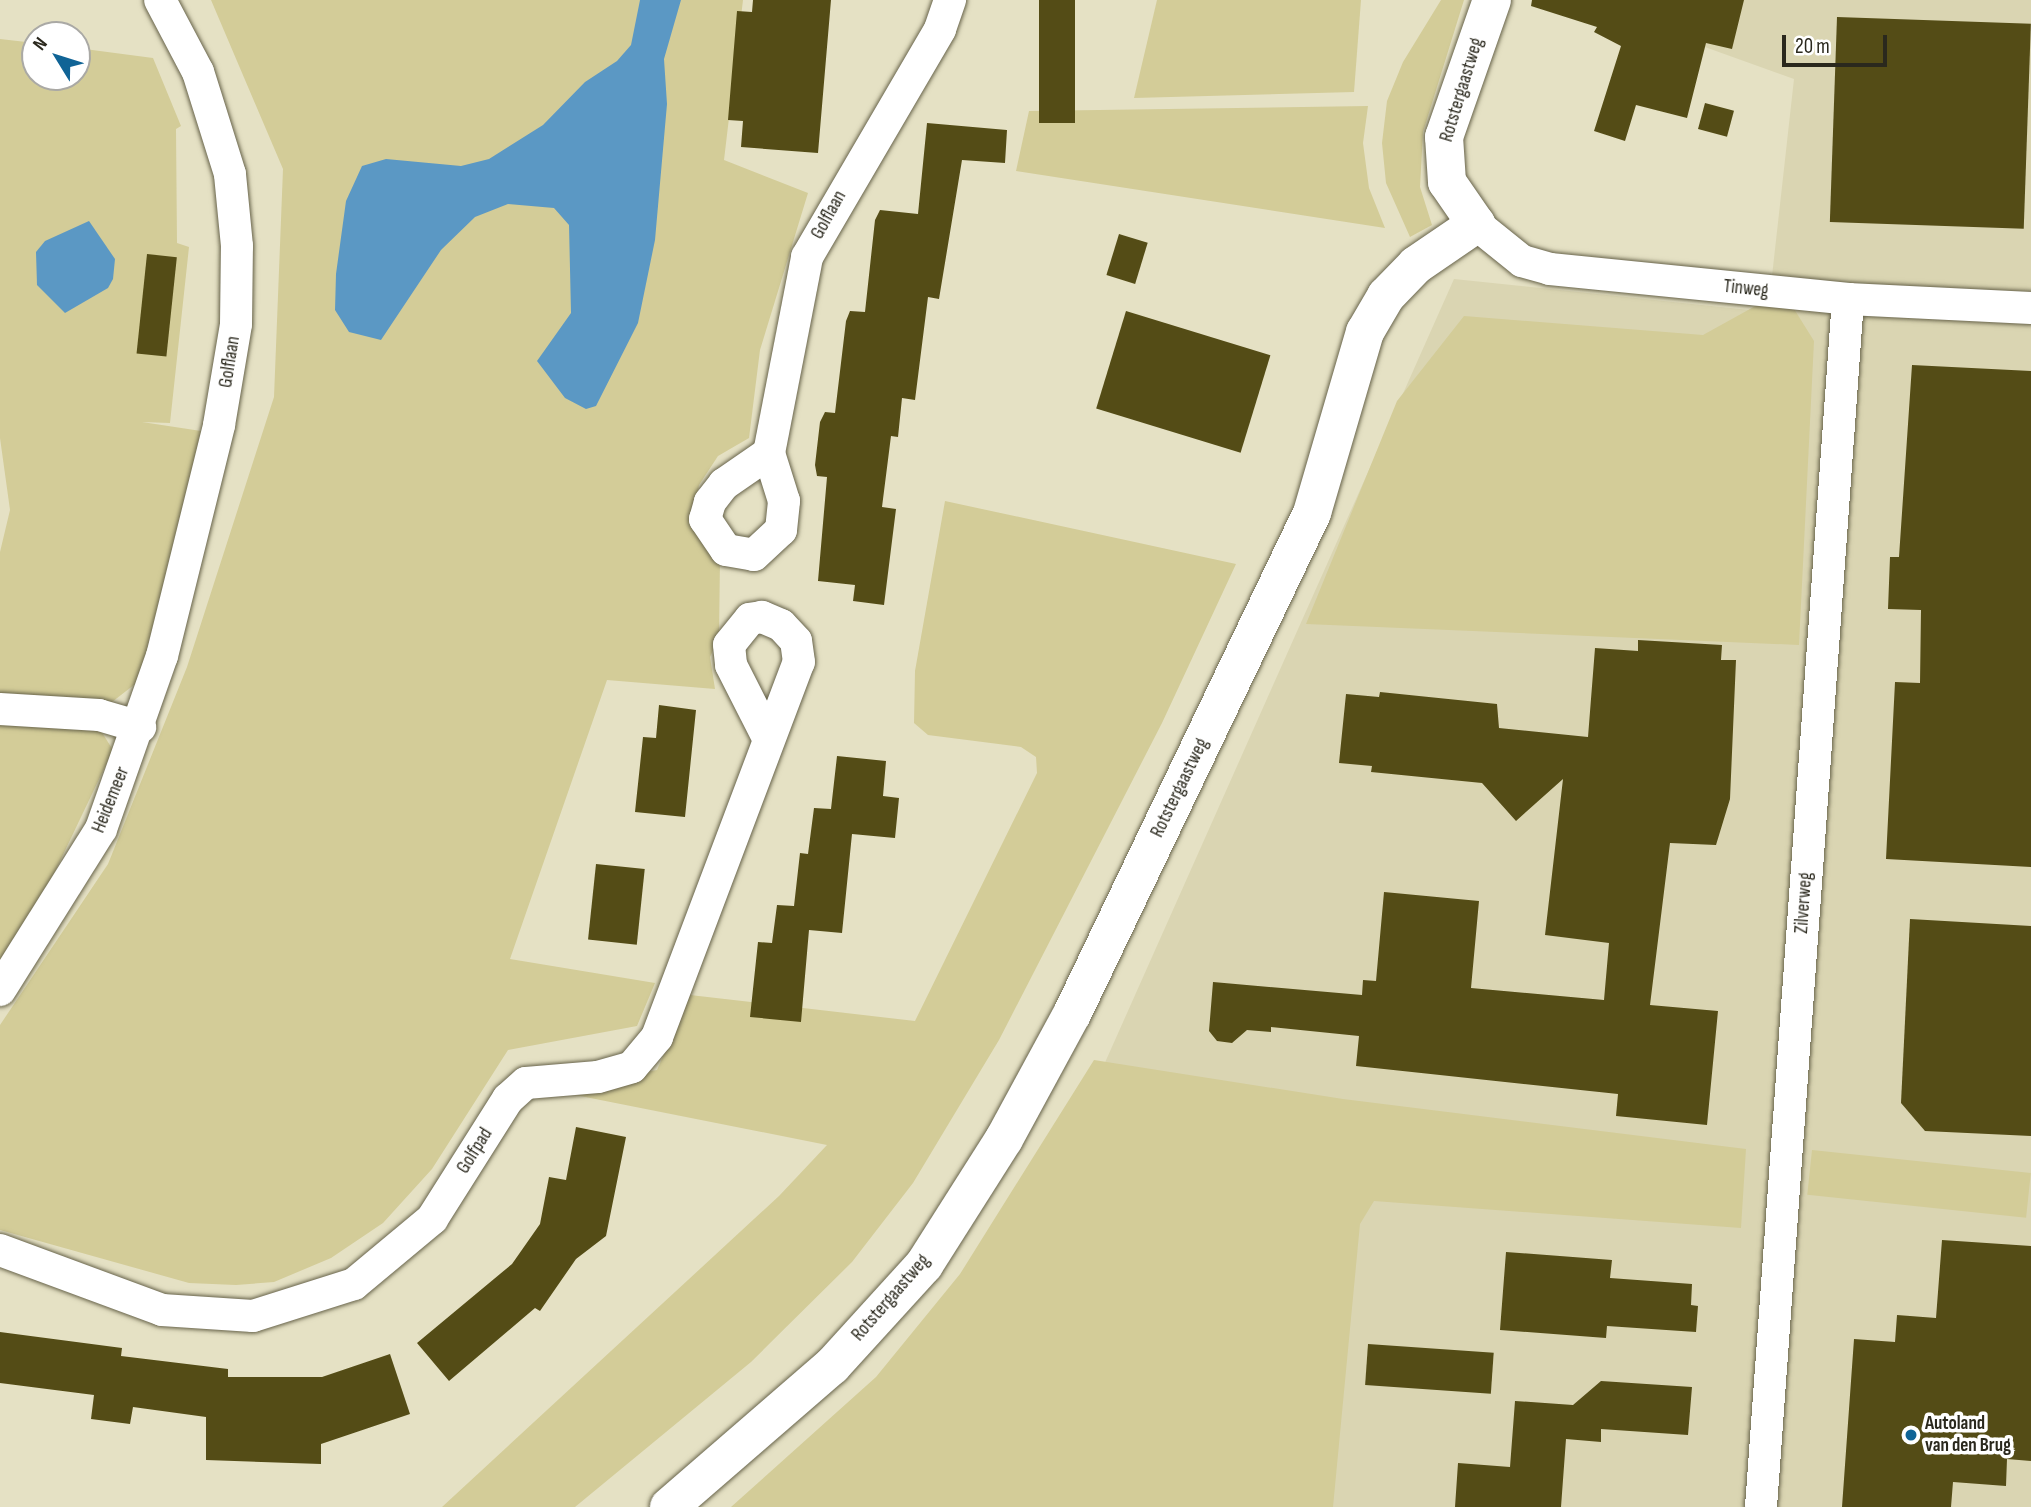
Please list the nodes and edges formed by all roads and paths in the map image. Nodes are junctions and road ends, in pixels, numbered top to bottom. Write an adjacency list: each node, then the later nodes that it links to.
1 (160, 0): 9 (street, Golflaan)
2 (950, 0): 7 (street, Golflaan)
3 (1492, 0): 4 (street, Rotstergaastweg)
4 (1476, 224): 5 (street, Tinweg); 13 (street, Rotstergaastweg)
5 (1848, 299): 6 (street, Tinweg); 14 (street, Zilverweg)
6 (2031, 309)
7 (769, 453)
8 (0, 709): 9 (street)
9 (140, 727): 11 (street, Heidemeer)
10 (768, 738): 12 (street, Golfpad)
11 (0, 990)
12 (0, 1250)
13 (669, 1507)
14 (1761, 1507)

